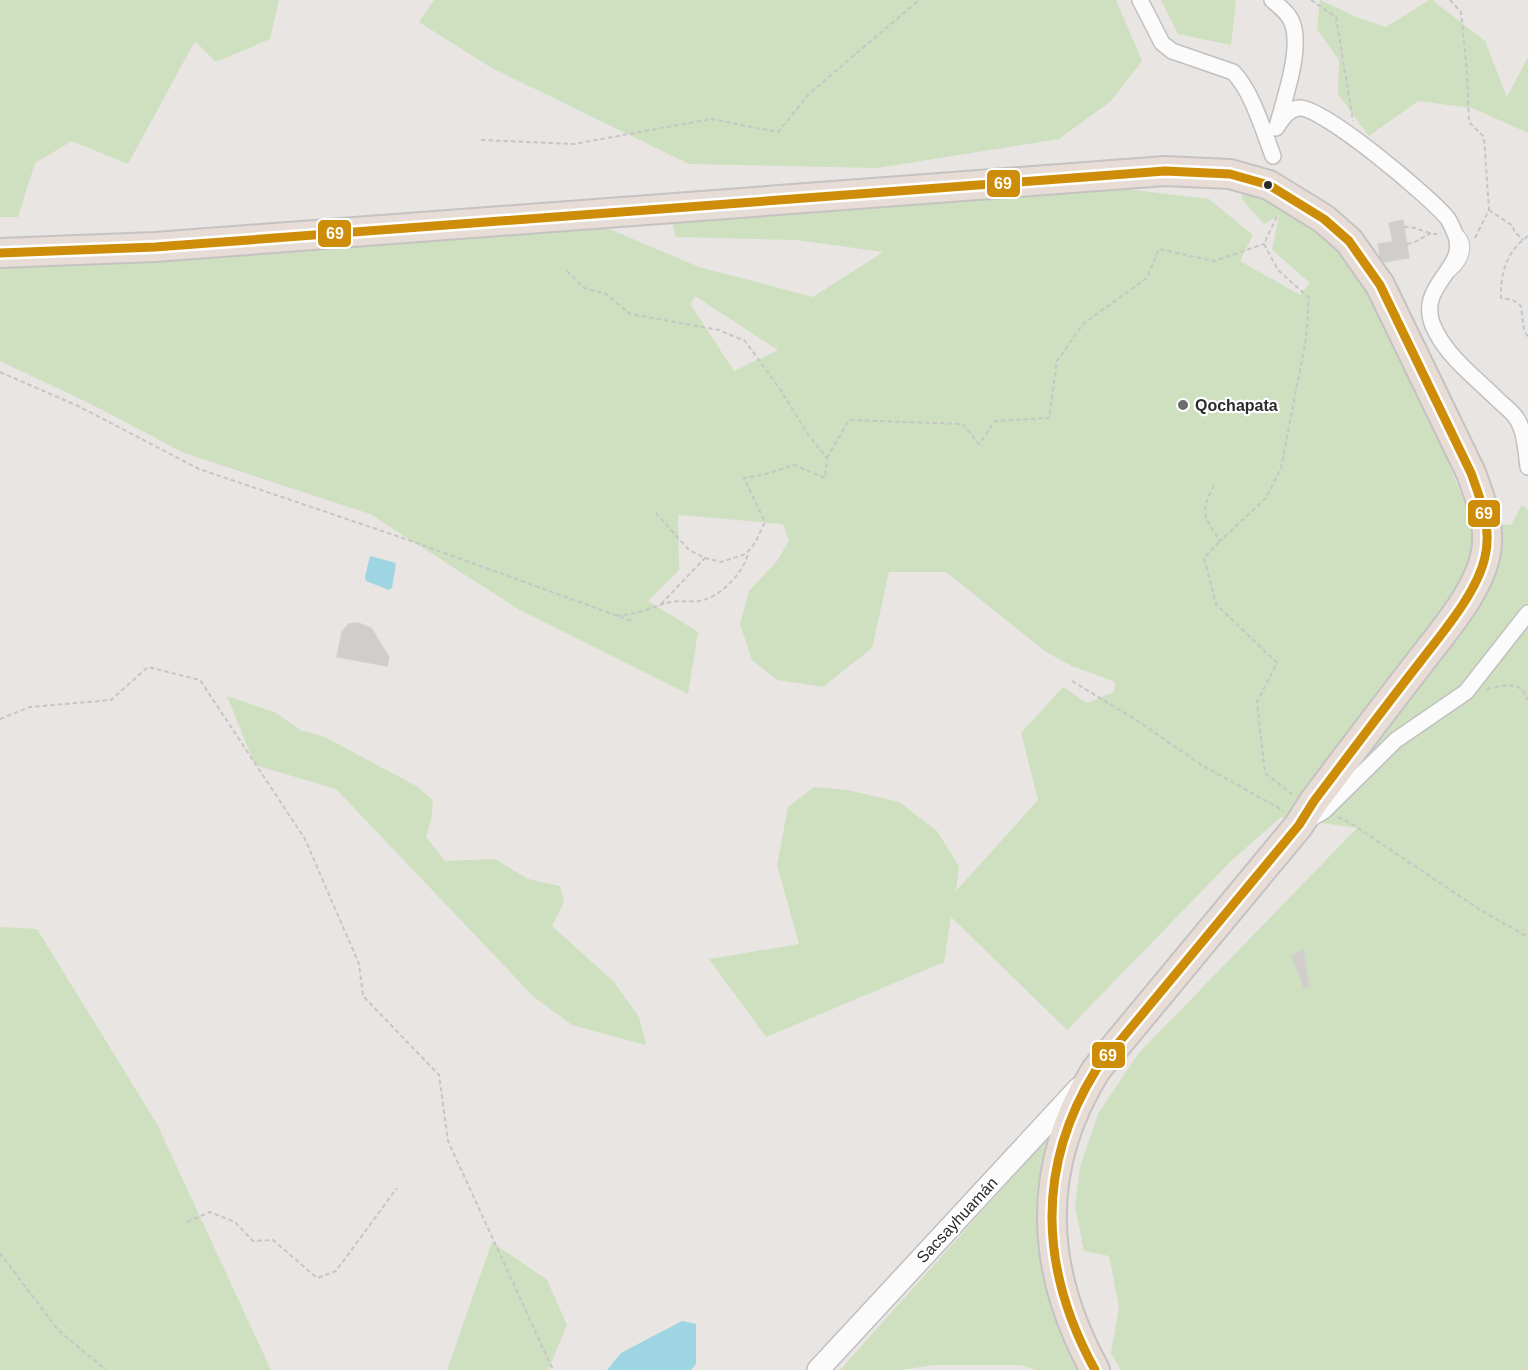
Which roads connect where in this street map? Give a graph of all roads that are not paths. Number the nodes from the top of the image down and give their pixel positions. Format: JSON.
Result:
{"nodes":[{"id":1,"x":1140,"y":0,"type":"edge"},
{"id":2,"x":1272,"y":0,"type":"edge"},
{"id":3,"x":1276,"y":128,"type":"junction"},
{"id":4,"x":1273,"y":156,"type":"junction"},
{"id":5,"x":1269,"y":185,"type":"junction"},
{"id":6,"x":0,"y":254,"type":"edge"},
{"id":7,"x":1528,"y":467,"type":"edge"},
{"id":8,"x":1528,"y":613,"type":"edge"},
{"id":9,"x":1299,"y":825,"type":"junction"},
{"id":10,"x":1096,"y":1070,"type":"junction"},
{"id":11,"x":818,"y":1370,"type":"edge"},
{"id":12,"x":1095,"y":1370,"type":"edge"}],
"edges":[{"from":1,"to":4,"type":"street"},
{"from":2,"to":3,"type":"street"},
{"from":3,"to":4,"type":"street"},
{"from":3,"to":7,"type":"street"},
{"from":4,"to":5,"type":"street"},
{"from":5,"to":6,"type":"highway"},
{"from":5,"to":9,"type":"highway"},
{"from":8,"to":9,"type":"street"},
{"from":9,"to":10,"type":"highway"},
{"from":10,"to":11,"type":"street","name":"Sacsayhuamán"},
{"from":10,"to":12,"type":"highway"}]}
